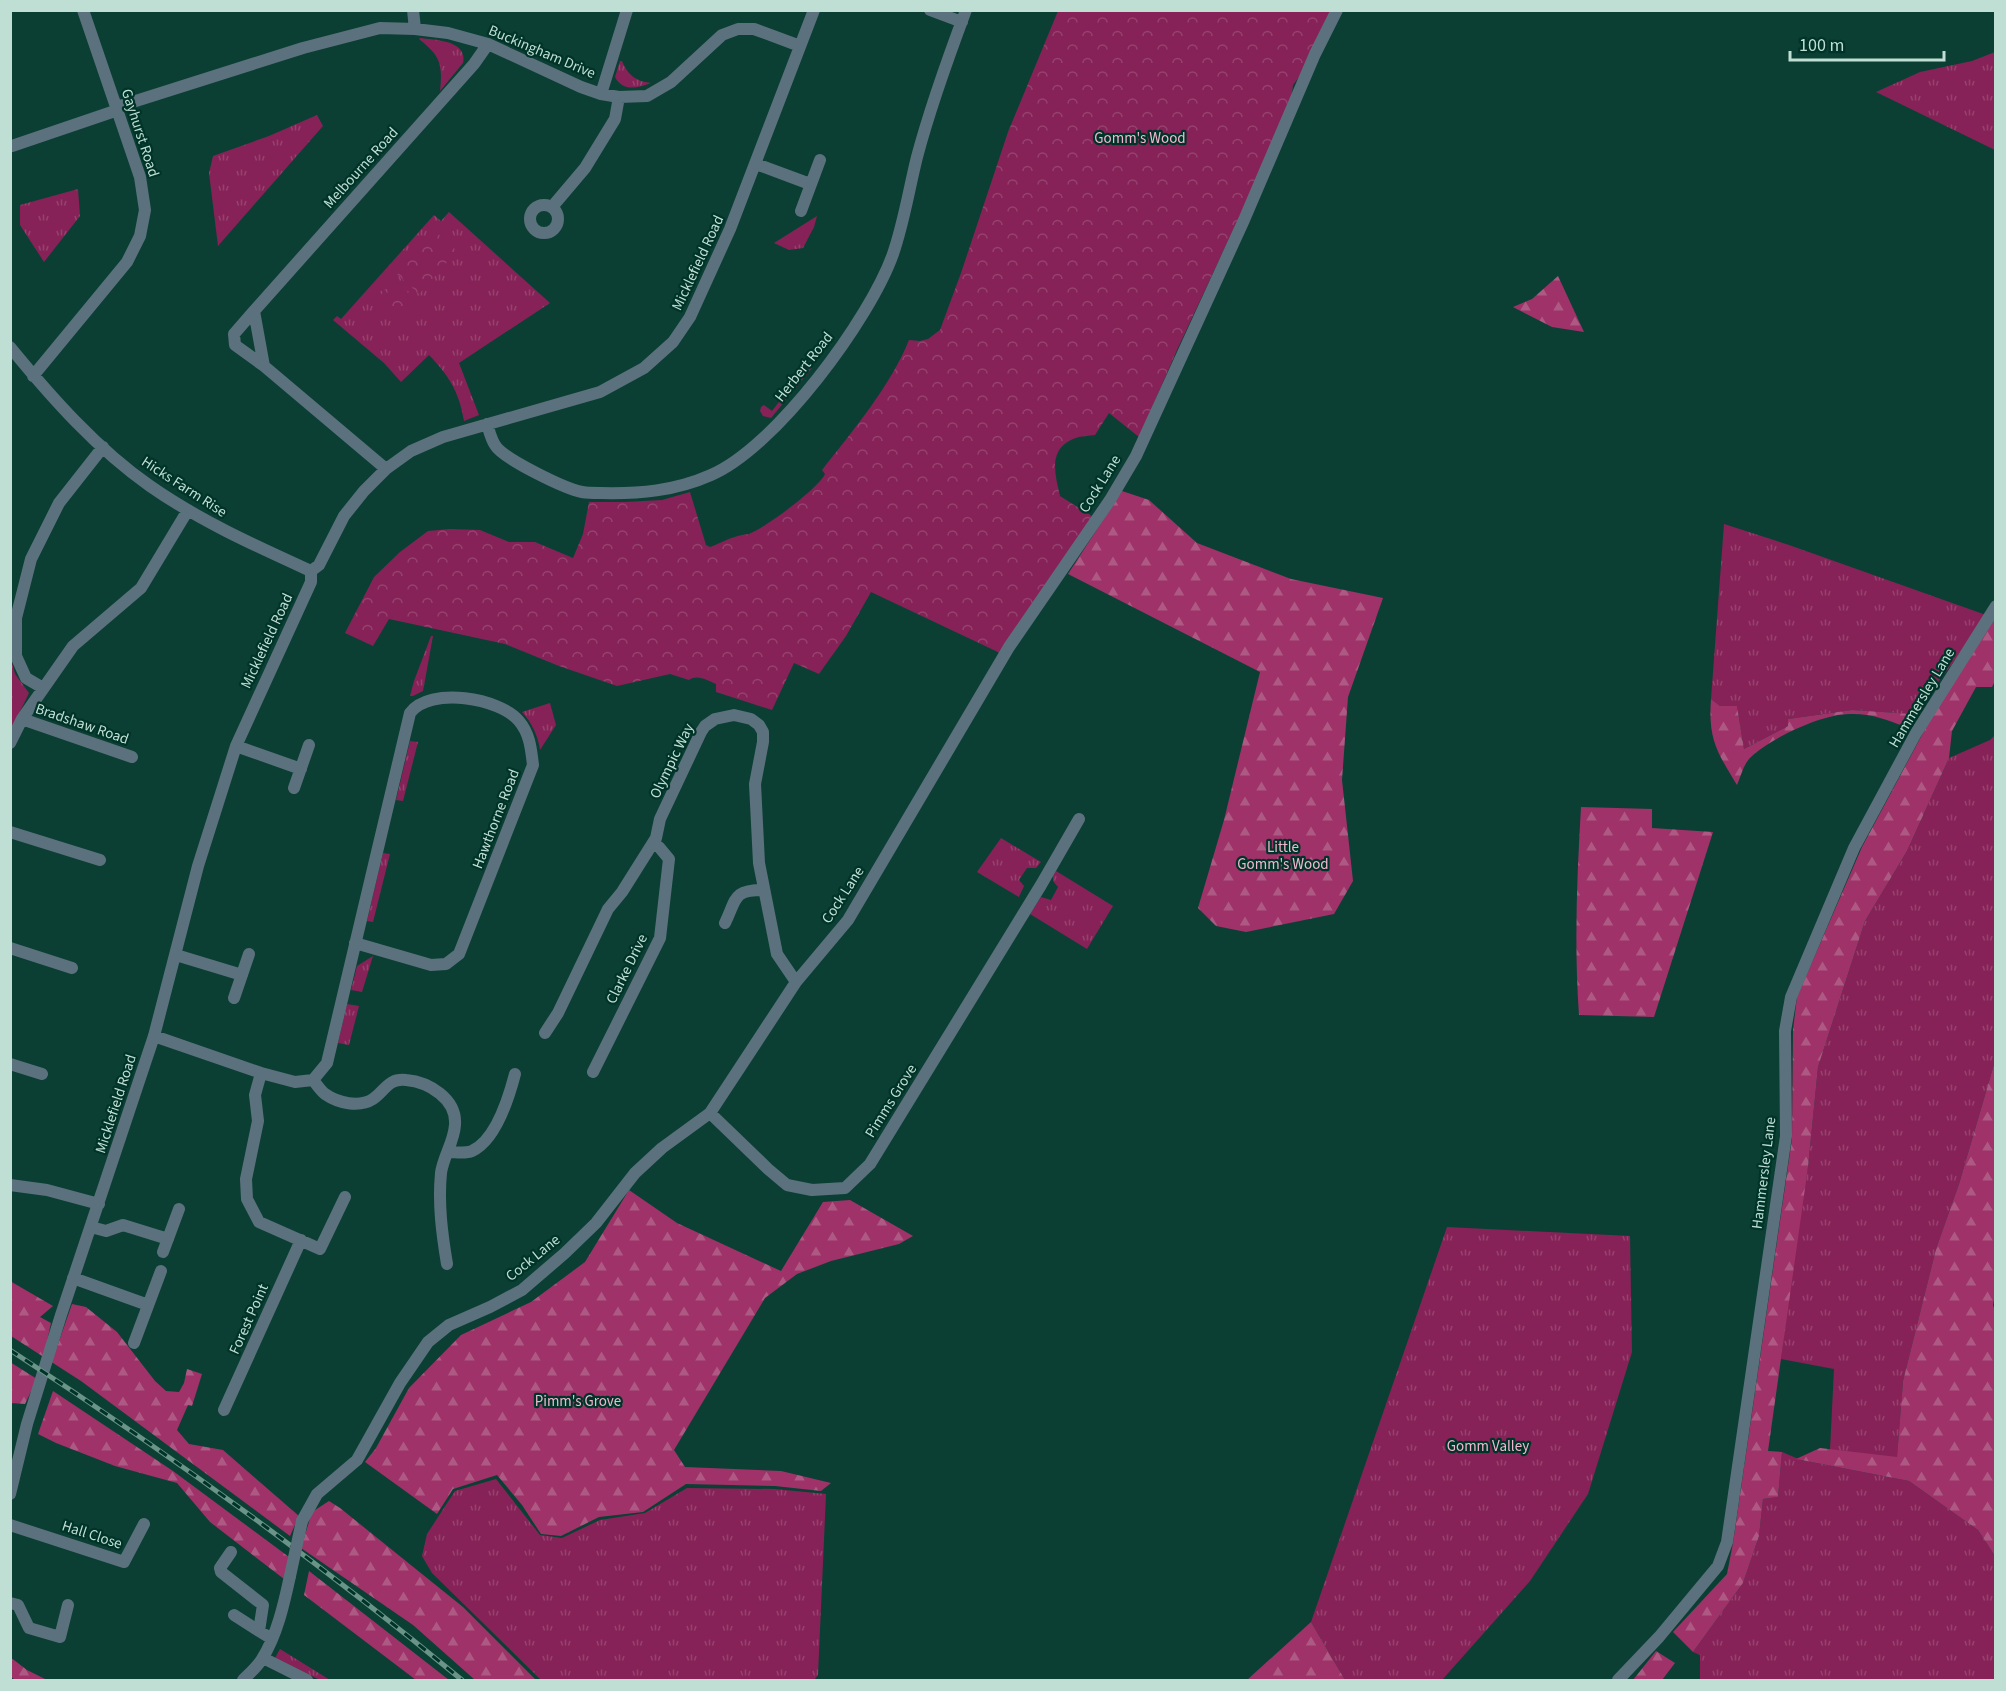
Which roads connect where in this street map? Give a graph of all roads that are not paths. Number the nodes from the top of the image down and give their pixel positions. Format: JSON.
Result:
{"nodes":[{"id":1,"x":83,"y":10,"type":"edge"},
{"id":2,"x":413,"y":10,"type":"edge"},
{"id":3,"x":627,"y":10,"type":"edge"},
{"id":4,"x":814,"y":10,"type":"edge"},
{"id":5,"x":930,"y":10,"type":"edge"},
{"id":6,"x":1337,"y":10,"type":"edge"},
{"id":7,"x":964,"y":16,"type":"edge"},
{"id":8,"x":415,"y":29,"type":"junction"},
{"id":9,"x":488,"y":44,"type":"junction"},
{"id":10,"x":800,"y":46,"type":"junction"},
{"id":11,"x":601,"y":94,"type":"junction"},
{"id":12,"x":619,"y":97,"type":"junction"},
{"id":13,"x":117,"y":109,"type":"junction"},
{"id":14,"x":12,"y":146,"type":"dead end"},
{"id":15,"x":820,"y":160,"type":"dead end"},
{"id":16,"x":756,"y":164,"type":"junction"},
{"id":17,"x":810,"y":184,"type":"junction"},
{"id":18,"x":552,"y":207,"type":"dead end"},
{"id":19,"x":801,"y":211,"type":"dead end"},
{"id":20,"x":254,"y":311,"type":"junction"},
{"id":21,"x":10,"y":347,"type":"edge"},
{"id":22,"x":264,"y":366,"type":"junction"},
{"id":23,"x":33,"y":376,"type":"junction"},
{"id":24,"x":487,"y":424,"type":"junction"},
{"id":25,"x":103,"y":447,"type":"junction"},
{"id":26,"x":386,"y":469,"type":"junction"},
{"id":27,"x":188,"y":510,"type":"junction"},
{"id":28,"x":312,"y":572,"type":"junction"},
{"id":29,"x":1995,"y":606,"type":"edge"},
{"id":30,"x":43,"y":688,"type":"junction"},
{"id":31,"x":22,"y":719,"type":"junction"},
{"id":32,"x":10,"y":743,"type":"edge"},
{"id":33,"x":309,"y":745,"type":"dead end"},
{"id":34,"x":236,"y":746,"type":"junction"},
{"id":35,"x":132,"y":757,"type":"dead end"},
{"id":36,"x":301,"y":769,"type":"junction"},
{"id":37,"x":294,"y":788,"type":"dead end"},
{"id":38,"x":1079,"y":819,"type":"dead end"},
{"id":39,"x":10,"y":832,"type":"edge"},
{"id":40,"x":653,"y":844,"type":"junction"},
{"id":41,"x":100,"y":860,"type":"dead end"},
{"id":42,"x":763,"y":890,"type":"junction"},
{"id":43,"x":725,"y":923,"type":"dead end"},
{"id":44,"x":355,"y":943,"type":"junction"},
{"id":45,"x":10,"y":948,"type":"edge"},
{"id":46,"x":249,"y":954,"type":"dead end"},
{"id":47,"x":176,"y":955,"type":"junction"},
{"id":48,"x":72,"y":968,"type":"dead end"},
{"id":49,"x":242,"y":975,"type":"junction"},
{"id":50,"x":796,"y":982,"type":"junction"},
{"id":51,"x":234,"y":998,"type":"dead end"},
{"id":52,"x":545,"y":1033,"type":"dead end"},
{"id":53,"x":154,"y":1036,"type":"junction"},
{"id":54,"x":10,"y":1064,"type":"edge"},
{"id":55,"x":593,"y":1072,"type":"dead end"},
{"id":56,"x":261,"y":1073,"type":"junction"},
{"id":57,"x":42,"y":1074,"type":"dead end"},
{"id":58,"x":514,"y":1074,"type":"dead end"},
{"id":59,"x":313,"y":1080,"type":"junction"},
{"id":60,"x":710,"y":1113,"type":"junction"},
{"id":61,"x":448,"y":1152,"type":"junction"},
{"id":62,"x":10,"y":1185,"type":"edge"},
{"id":63,"x":345,"y":1197,"type":"dead end"},
{"id":64,"x":99,"y":1204,"type":"junction"},
{"id":65,"x":179,"y":1209,"type":"dead end"},
{"id":66,"x":91,"y":1227,"type":"junction"},
{"id":67,"x":168,"y":1239,"type":"junction"},
{"id":68,"x":301,"y":1240,"type":"junction"},
{"id":69,"x":164,"y":1252,"type":"dead end"},
{"id":70,"x":447,"y":1264,"type":"dead end"},
{"id":71,"x":161,"y":1271,"type":"dead end"},
{"id":72,"x":73,"y":1278,"type":"junction"},
{"id":73,"x":148,"y":1305,"type":"junction"},
{"id":74,"x":134,"y":1343,"type":"dead end"},
{"id":75,"x":224,"y":1410,"type":"dead end"},
{"id":76,"x":12,"y":1479,"type":"edge"},
{"id":77,"x":10,"y":1494,"type":"edge"},
{"id":78,"x":10,"y":1524,"type":"edge"},
{"id":79,"x":144,"y":1524,"type":"dead end"},
{"id":80,"x":231,"y":1552,"type":"dead end"},
{"id":81,"x":10,"y":1603,"type":"edge"},
{"id":82,"x":68,"y":1605,"type":"dead end"},
{"id":83,"x":234,"y":1615,"type":"dead end"},
{"id":84,"x":259,"y":1631,"type":"junction"},
{"id":85,"x":272,"y":1639,"type":"junction"},
{"id":86,"x":263,"y":1658,"type":"junction"},
{"id":87,"x":243,"y":1680,"type":"edge"},
{"id":88,"x":307,"y":1680,"type":"edge"},
{"id":89,"x":1618,"y":1680,"type":"edge"}],
"edges":[{"from":1,"to":13,"type":"street","name":"Gayhurst Road"},
{"from":2,"to":8,"type":"street"},
{"from":3,"to":11,"type":"street"},
{"from":4,"to":10,"type":"street","name":"Micklefield Road"},
{"from":5,"to":7,"type":"street"},
{"from":6,"to":50,"type":"street","name":"Cock Lane"},
{"from":7,"to":24,"type":"street","name":"Herbert Road"},
{"from":8,"to":9,"type":"street","name":"Buckingham Drive"},
{"from":8,"to":13,"type":"street","name":"Buckingham Drive"},
{"from":9,"to":11,"type":"street","name":"Buckingham Drive"},
{"from":9,"to":20,"type":"street","name":"Melbourne Road"},
{"from":10,"to":12,"type":"street","name":"Buckingham Drive"},
{"from":10,"to":16,"type":"street","name":"Micklefield Road"},
{"from":11,"to":12,"type":"street","name":"Buckingham Drive"},
{"from":12,"to":18,"type":"street"},
{"from":13,"to":14,"type":"street","name":"Buckingham Drive"},
{"from":13,"to":23,"type":"street","name":"Gayhurst Road"},
{"from":15,"to":17,"type":"street"},
{"from":16,"to":17,"type":"street"},
{"from":16,"to":24,"type":"street","name":"Micklefield Road"},
{"from":17,"to":19,"type":"street"},
{"from":20,"to":22,"type":"street"},
{"from":20,"to":22,"type":"street","name":"Melbourne Road"},
{"from":21,"to":23,"type":"street","name":"Hicks Farm Rise"},
{"from":22,"to":26,"type":"street","name":"Melbourne Road"},
{"from":23,"to":25,"type":"street","name":"Hicks Farm Rise"},
{"from":24,"to":26,"type":"street","name":"Micklefield Road"},
{"from":25,"to":27,"type":"street","name":"Hicks Farm Rise"},
{"from":25,"to":30,"type":"street"},
{"from":26,"to":28,"type":"street","name":"Micklefield Road"},
{"from":27,"to":28,"type":"street","name":"Hicks Farm Rise"},
{"from":27,"to":30,"type":"street"},
{"from":28,"to":34,"type":"street","name":"Micklefield Road"},
{"from":29,"to":89,"type":"street","name":"Hammersley Lane"},
{"from":30,"to":31,"type":"street"},
{"from":31,"to":32,"type":"street"},
{"from":31,"to":35,"type":"street","name":"Bradshaw Road"},
{"from":33,"to":36,"type":"street"},
{"from":34,"to":36,"type":"street"},
{"from":34,"to":47,"type":"street","name":"Micklefield Road"},
{"from":36,"to":37,"type":"street"},
{"from":38,"to":60,"type":"street","name":"Pimms Grove"},
{"from":39,"to":41,"type":"street"},
{"from":40,"to":42,"type":"street","name":"Olympic Way"},
{"from":40,"to":52,"type":"street","name":"Olympic Way"},
{"from":40,"to":55,"type":"street","name":"Clarke Drive"},
{"from":42,"to":43,"type":"street"},
{"from":42,"to":50,"type":"street","name":"Olympic Way"},
{"from":44,"to":44,"type":"street","name":"Hawthorne Road"},
{"from":44,"to":59,"type":"street","name":"Hawthorne Road"},
{"from":45,"to":48,"type":"street"},
{"from":46,"to":49,"type":"street"},
{"from":47,"to":49,"type":"street"},
{"from":47,"to":53,"type":"street","name":"Micklefield Road"},
{"from":49,"to":51,"type":"street"},
{"from":50,"to":60,"type":"street","name":"Cock Lane"},
{"from":53,"to":56,"type":"street"},
{"from":53,"to":64,"type":"street","name":"Micklefield Road"},
{"from":54,"to":57,"type":"street"},
{"from":56,"to":59,"type":"street"},
{"from":56,"to":68,"type":"street"},
{"from":58,"to":61,"type":"street"},
{"from":59,"to":61,"type":"street"},
{"from":60,"to":85,"type":"street","name":"Cock Lane","bridge":true},
{"from":61,"to":70,"type":"street"},
{"from":62,"to":64,"type":"street"},
{"from":63,"to":68,"type":"street"},
{"from":64,"to":66,"type":"street","name":"Micklefield Road"},
{"from":65,"to":67,"type":"street"},
{"from":66,"to":67,"type":"street"},
{"from":66,"to":72,"type":"street","name":"Micklefield Road"},
{"from":67,"to":69,"type":"street"},
{"from":68,"to":75,"type":"street","name":"Forest Point"},
{"from":71,"to":73,"type":"street"},
{"from":72,"to":73,"type":"street"},
{"from":72,"to":76,"type":"street","name":"Micklefield Road"},
{"from":73,"to":74,"type":"street"},
{"from":76,"to":77,"type":"street","name":"Micklefield Road"},
{"from":78,"to":79,"type":"street","name":"Hall Close"},
{"from":80,"to":84,"type":"street"},
{"from":81,"to":82,"type":"street"},
{"from":83,"to":84,"type":"street"},
{"from":84,"to":85,"type":"street"},
{"from":85,"to":86,"type":"street","name":"Cock Lane"},
{"from":86,"to":87,"type":"street","name":"Cock Lane"},
{"from":86,"to":88,"type":"street"}]}
